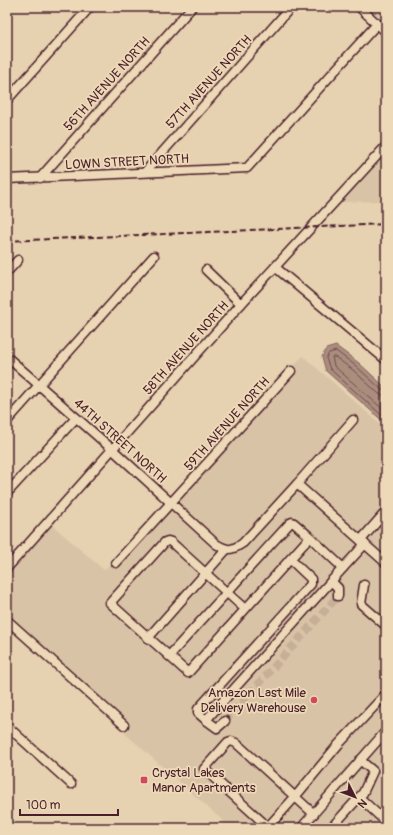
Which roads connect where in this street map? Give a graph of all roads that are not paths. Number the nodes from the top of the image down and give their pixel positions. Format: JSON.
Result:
{"nodes":[{"id":1,"x":90,"y":7,"type":"edge"},
{"id":2,"x":192,"y":7,"type":"edge"},
{"id":3,"x":291,"y":7,"type":"edge"},
{"id":4,"x":359,"y":7,"type":"edge"},
{"id":5,"x":377,"y":24,"type":"junction"},
{"id":6,"x":386,"y":32,"type":"edge"},
{"id":7,"x":7,"y":100,"type":"edge"},
{"id":8,"x":386,"y":146,"type":"edge"},
{"id":9,"x":145,"y":172,"type":"junction"},
{"id":10,"x":40,"y":178,"type":"junction"},
{"id":11,"x":7,"y":179,"type":"edge"},
{"id":12,"x":154,"y":256,"type":"dead end"},
{"id":13,"x":18,"y":260,"type":"dead end"},
{"id":14,"x":275,"y":267,"type":"junction"},
{"id":15,"x":206,"y":270,"type":"dead end"},
{"id":16,"x":7,"y":272,"type":"edge"},
{"id":17,"x":242,"y":304,"type":"junction"},
{"id":18,"x":7,"y":357,"type":"edge"},
{"id":19,"x":386,"y":360,"type":"edge"},
{"id":20,"x":291,"y":372,"type":"dead end"},
{"id":21,"x":39,"y":386,"type":"junction"},
{"id":22,"x":76,"y":418,"type":"junction"},
{"id":23,"x":353,"y":420,"type":"dead end"},
{"id":24,"x":7,"y":421,"type":"edge"},
{"id":25,"x":112,"y":449,"type":"junction"},
{"id":26,"x":297,"y":484,"type":"junction"},
{"id":27,"x":7,"y":493,"type":"edge"},
{"id":28,"x":171,"y":503,"type":"junction"},
{"id":29,"x":383,"y":515,"type":"dead end"},
{"id":30,"x":310,"y":537,"type":"junction"},
{"id":31,"x":363,"y":542,"type":"junction"},
{"id":32,"x":226,"y":550,"type":"junction"},
{"id":33,"x":290,"y":559,"type":"junction"},
{"id":34,"x":116,"y":563,"type":"dead end"},
{"id":35,"x":386,"y":563,"type":"edge"},
{"id":36,"x":7,"y":568,"type":"edge"},
{"id":37,"x":344,"y":568,"type":"junction"},
{"id":38,"x":205,"y":573,"type":"junction"},
{"id":39,"x":331,"y":581,"type":"junction"},
{"id":40,"x":364,"y":585,"type":"dead end"},
{"id":41,"x":226,"y":593,"type":"junction"},
{"id":42,"x":338,"y":596,"type":"dead end"},
{"id":43,"x":245,"y":609,"type":"junction"},
{"id":44,"x":7,"y":620,"type":"edge"},
{"id":45,"x":386,"y":625,"type":"edge"},
{"id":46,"x":148,"y":638,"type":"junction"},
{"id":47,"x":169,"y":656,"type":"junction"},
{"id":48,"x":386,"y":692,"type":"edge"},
{"id":49,"x":206,"y":720,"type":"junction"},
{"id":50,"x":225,"y":721,"type":"tunnel mouth"},
{"id":51,"x":124,"y":724,"type":"dead end"},
{"id":52,"x":7,"y":726,"type":"edge"},
{"id":53,"x":386,"y":731,"type":"edge"},
{"id":54,"x":360,"y":760,"type":"junction"},
{"id":55,"x":71,"y":784,"type":"dead end"},
{"id":56,"x":295,"y":797,"type":"junction"},
{"id":57,"x":360,"y":798,"type":"junction"},
{"id":58,"x":314,"y":814,"type":"junction"},
{"id":59,"x":386,"y":822,"type":"edge"},
{"id":60,"x":337,"y":826,"type":"edge"},
{"id":61,"x":301,"y":828,"type":"edge"}],
"edges":[{"from":1,"to":7,"type":"street"},
{"from":2,"to":10,"type":"street","name":"56TH AVENUE NORTH"},
{"from":3,"to":9,"type":"street","name":"57TH AVENUE NORTH"},
{"from":4,"to":5,"type":"street"},
{"from":5,"to":6,"type":"street"},
{"from":5,"to":9,"type":"street","name":"LOWN STREET NORTH"},
{"from":8,"to":14,"type":"street","name":"58TH AVENUE NORTH"},
{"from":9,"to":10,"type":"street","name":"LOWN STREET NORTH"},
{"from":10,"to":11,"type":"street","name":"LOWN STREET NORTH"},
{"from":12,"to":21,"type":"street"},
{"from":13,"to":16,"type":"street"},
{"from":14,"to":17,"type":"street","name":"58TH AVENUE NORTH"},
{"from":14,"to":19,"type":"street"},
{"from":15,"to":17,"type":"street"},
{"from":17,"to":25,"type":"street","name":"58TH AVENUE NORTH"},
{"from":18,"to":21,"type":"street","name":"44TH STREET NORTH"},
{"from":20,"to":28,"type":"street","name":"59TH AVENUE NORTH"},
{"from":21,"to":22,"type":"street","name":"44TH STREET NORTH"},
{"from":21,"to":24,"type":"street"},
{"from":22,"to":25,"type":"street","name":"44TH STREET NORTH"},
{"from":22,"to":27,"type":"street"},
{"from":23,"to":26,"type":"street"},
{"from":25,"to":28,"type":"street","name":"44TH STREET NORTH"},
{"from":25,"to":36,"type":"street","name":"58TH AVENUE NORTH"},
{"from":26,"to":31,"type":"street"},
{"from":26,"to":32,"type":"street"},
{"from":28,"to":32,"type":"street","name":"44TH STREET NORTH"},
{"from":28,"to":34,"type":"street","name":"59TH AVENUE NORTH"},
{"from":29,"to":31,"type":"street"},
{"from":30,"to":33,"type":"street"},
{"from":30,"to":37,"type":"street"},
{"from":30,"to":41,"type":"street"},
{"from":31,"to":35,"type":"street"},
{"from":31,"to":37,"type":"street"},
{"from":32,"to":38,"type":"street"},
{"from":33,"to":43,"type":"street"},
{"from":33,"to":49,"type":"street"},
{"from":37,"to":39,"type":"street"},
{"from":38,"to":41,"type":"street"},
{"from":38,"to":46,"type":"street"},
{"from":38,"to":46,"type":"street"},
{"from":39,"to":42,"type":"street"},
{"from":39,"to":49,"type":"street"},
{"from":40,"to":45,"type":"street"},
{"from":41,"to":43,"type":"street"},
{"from":41,"to":47,"type":"street"},
{"from":43,"to":47,"type":"street"},
{"from":44,"to":51,"type":"street"},
{"from":46,"to":47,"type":"street"},
{"from":48,"to":56,"type":"street"},
{"from":49,"to":50,"type":"street"},
{"from":52,"to":55,"type":"street"},
{"from":53,"to":54,"type":"street"},
{"from":54,"to":57,"type":"street"},
{"from":54,"to":58,"type":"street"},
{"from":56,"to":56,"type":"street"},
{"from":56,"to":58,"type":"street"},
{"from":57,"to":59,"type":"street"},
{"from":57,"to":60,"type":"street"},
{"from":58,"to":61,"type":"street"}]}
